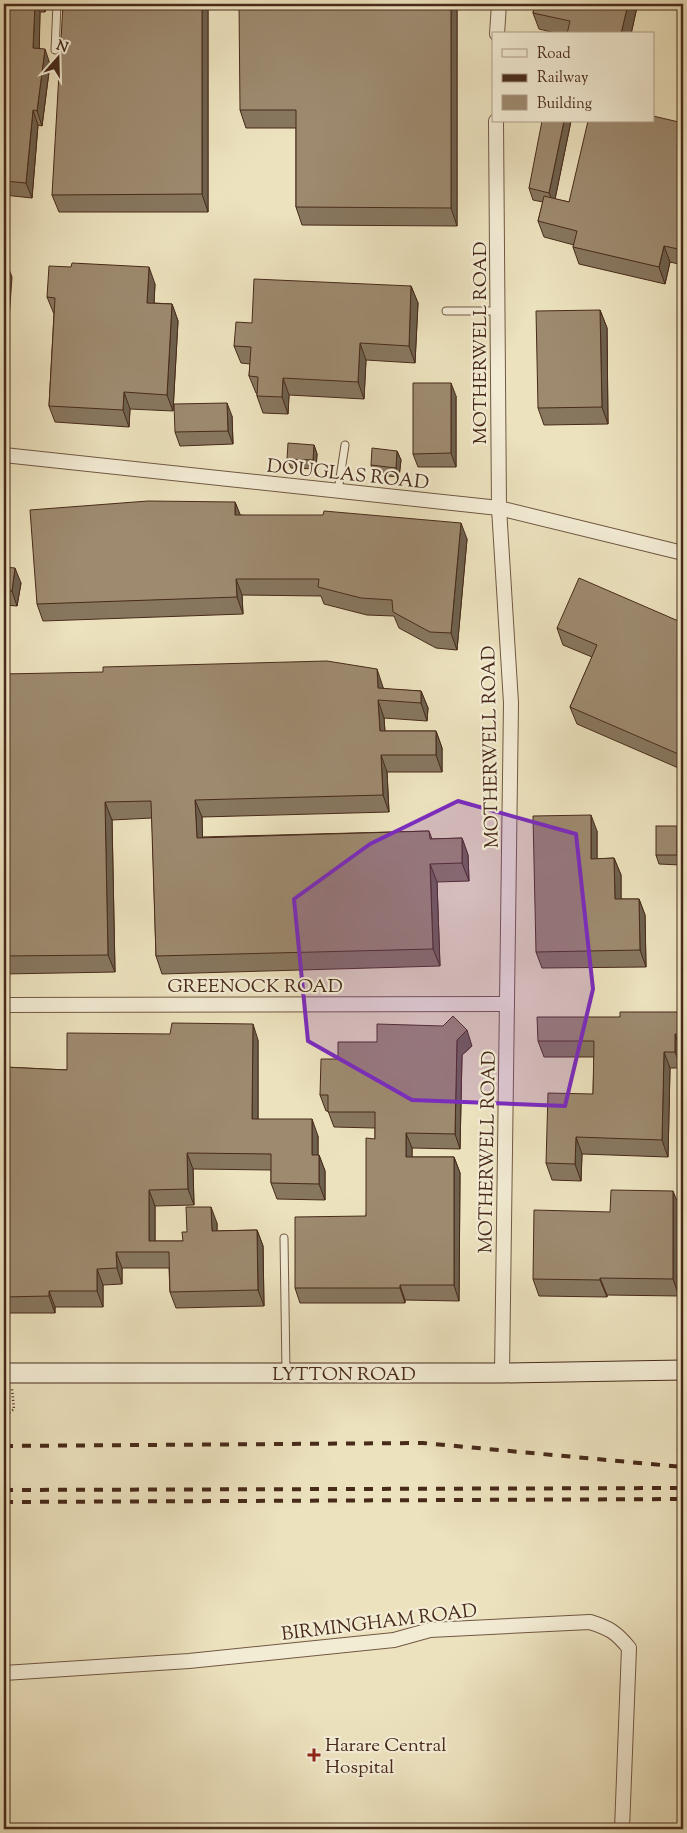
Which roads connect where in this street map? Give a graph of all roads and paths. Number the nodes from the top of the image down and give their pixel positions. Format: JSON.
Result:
{"nodes":[{"id":1,"x":57,"y":4,"type":"edge"},
{"id":2,"x":499,"y":4,"type":"edge"},
{"id":3,"x":497,"y":32,"type":"edge"},
{"id":4,"x":55,"y":50,"type":"dead end"},
{"id":5,"x":496,"y":122,"type":"edge"},
{"id":6,"x":446,"y":311,"type":"dead end"},
{"id":7,"x":498,"y":311,"type":"junction"},
{"id":8,"x":345,"y":445,"type":"dead end"},
{"id":9,"x":4,"y":455,"type":"edge"},
{"id":10,"x":338,"y":491,"type":"junction"},
{"id":11,"x":499,"y":508,"type":"junction"},
{"id":12,"x":683,"y":553,"type":"edge"},
{"id":13,"x":507,"y":1004,"type":"junction"},
{"id":14,"x":4,"y":1005,"type":"edge"},
{"id":15,"x":284,"y":1238,"type":"dead end"},
{"id":16,"x":683,"y":1370,"type":"edge"},
{"id":17,"x":7,"y":1373,"type":"edge"},
{"id":18,"x":286,"y":1373,"type":"junction"},
{"id":19,"x":502,"y":1374,"type":"junction"},
{"id":20,"x":4,"y":1416,"type":"edge"},
{"id":21,"x":4,"y":1673,"type":"edge"},
{"id":22,"x":622,"y":1829,"type":"edge"}],
"edges":[{"from":1,"to":4,"type":"lane"},
{"from":2,"to":3,"type":"street"},
{"from":5,"to":7,"type":"street","name":"MOTHERWELL ROAD"},
{"from":6,"to":7,"type":"lane"},
{"from":7,"to":11,"type":"street","name":"MOTHERWELL ROAD"},
{"from":8,"to":10,"type":"lane"},
{"from":9,"to":10,"type":"street","name":"DOUGLAS ROAD"},
{"from":10,"to":11,"type":"street","name":"DOUGLAS ROAD"},
{"from":11,"to":12,"type":"street","name":"DOUGLAS ROAD"},
{"from":11,"to":13,"type":"street","name":"MOTHERWELL ROAD"},
{"from":13,"to":14,"type":"street","name":"GREENOCK ROAD"},
{"from":13,"to":19,"type":"street","name":"MOTHERWELL ROAD"},
{"from":15,"to":18,"type":"lane"},
{"from":16,"to":19,"type":"main road","name":"LYTTON ROAD"},
{"from":17,"to":18,"type":"main road","name":"LYTTON ROAD"},
{"from":17,"to":20,"type":"path"},
{"from":18,"to":19,"type":"main road","name":"LYTTON ROAD"},
{"from":21,"to":22,"type":"street","name":"BIRMINGHAM ROAD"}]}
